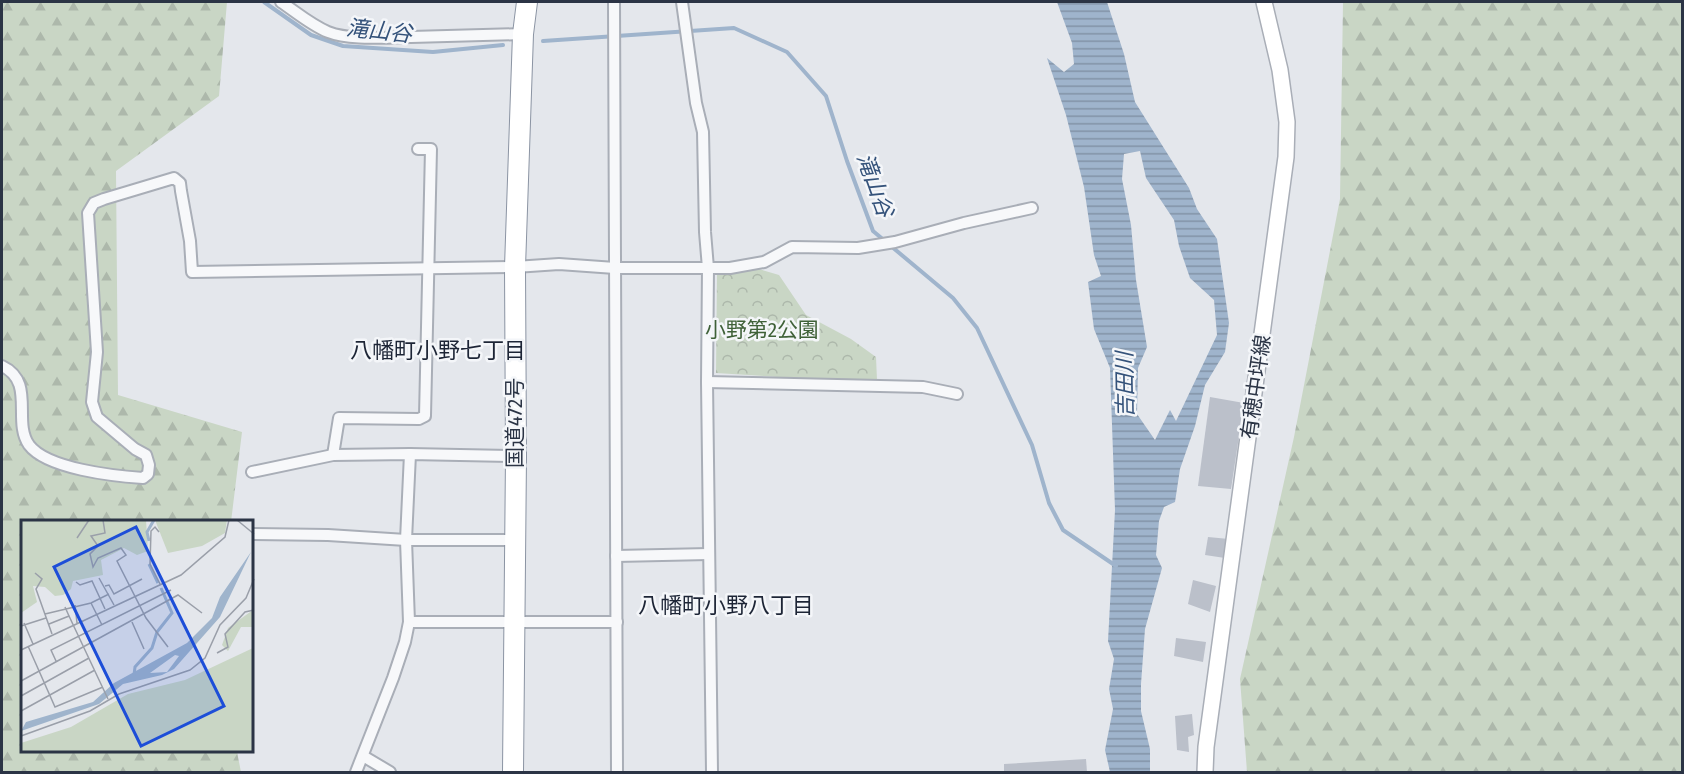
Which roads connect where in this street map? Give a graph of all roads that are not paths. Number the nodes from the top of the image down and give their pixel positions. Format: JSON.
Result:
{"nodes":[{"id":1,"x":281,"y":2,"type":"edge"},
{"id":2,"x":527,"y":2,"type":"edge"},
{"id":3,"x":614,"y":2,"type":"edge"},
{"id":4,"x":682,"y":2,"type":"edge"},
{"id":5,"x":1264,"y":2,"type":"edge"},
{"id":6,"x":523,"y":34,"type":"junction"},
{"id":7,"x":418,"y":149,"type":"dead end"},
{"id":8,"x":1032,"y":208,"type":"dead end"},
{"id":9,"x":515,"y":267,"type":"junction"},
{"id":10,"x":708,"y":267,"type":"junction"},
{"id":11,"x":429,"y":268,"type":"junction"},
{"id":12,"x":615,"y":268,"type":"junction"},
{"id":13,"x":2,"y":366,"type":"edge"},
{"id":14,"x":707,"y":382,"type":"junction"},
{"id":15,"x":957,"y":394,"type":"dead end"},
{"id":16,"x":410,"y":454,"type":"junction"},
{"id":17,"x":333,"y":455,"type":"junction"},
{"id":18,"x":516,"y":456,"type":"junction"},
{"id":19,"x":252,"y":472,"type":"dead end"},
{"id":20,"x":254,"y":534,"type":"edge"},
{"id":21,"x":406,"y":540,"type":"junction"},
{"id":22,"x":515,"y":540,"type":"junction"},
{"id":23,"x":709,"y":554,"type":"junction"},
{"id":24,"x":616,"y":556,"type":"junction"},
{"id":25,"x":410,"y":622,"type":"junction"},
{"id":26,"x":616,"y":622,"type":"junction"},
{"id":27,"x":514,"y":623,"type":"junction"},
{"id":28,"x":363,"y":756,"type":"junction"},
{"id":29,"x":356,"y":772,"type":"edge"},
{"id":30,"x":390,"y":772,"type":"edge"},
{"id":31,"x":513,"y":772,"type":"edge"},
{"id":32,"x":617,"y":772,"type":"edge"},
{"id":33,"x":712,"y":772,"type":"edge"},
{"id":34,"x":1205,"y":772,"type":"edge"}],
"edges":[{"from":1,"to":6,"type":"street"},
{"from":2,"to":6,"type":"highway","name":"国道472号"},
{"from":3,"to":12,"type":"street"},
{"from":4,"to":10,"type":"street"},
{"from":5,"to":34,"type":"main road","name":"有穂中坪線"},
{"from":6,"to":9,"type":"highway","name":"国道472号"},
{"from":7,"to":11,"type":"street"},
{"from":8,"to":10,"type":"street"},
{"from":9,"to":11,"type":"street"},
{"from":9,"to":12,"type":"street"},
{"from":9,"to":18,"type":"highway","name":"国道472号"},
{"from":10,"to":12,"type":"street"},
{"from":10,"to":14,"type":"street"},
{"from":11,"to":13,"type":"street"},
{"from":11,"to":17,"type":"street"},
{"from":12,"to":24,"type":"street"},
{"from":14,"to":15,"type":"street"},
{"from":14,"to":23,"type":"street"},
{"from":16,"to":17,"type":"street"},
{"from":16,"to":18,"type":"street"},
{"from":16,"to":21,"type":"street"},
{"from":17,"to":19,"type":"street"},
{"from":18,"to":22,"type":"highway","name":"国道472号"},
{"from":20,"to":21,"type":"street"},
{"from":21,"to":22,"type":"street"},
{"from":21,"to":25,"type":"street"},
{"from":22,"to":27,"type":"highway","name":"国道472号"},
{"from":23,"to":24,"type":"street"},
{"from":23,"to":33,"type":"street"},
{"from":24,"to":26,"type":"street"},
{"from":25,"to":27,"type":"street"},
{"from":25,"to":28,"type":"street"},
{"from":26,"to":27,"type":"street"},
{"from":26,"to":32,"type":"street"},
{"from":27,"to":31,"type":"highway","name":"国道472号"},
{"from":28,"to":29,"type":"street"},
{"from":28,"to":30,"type":"street"}]}
